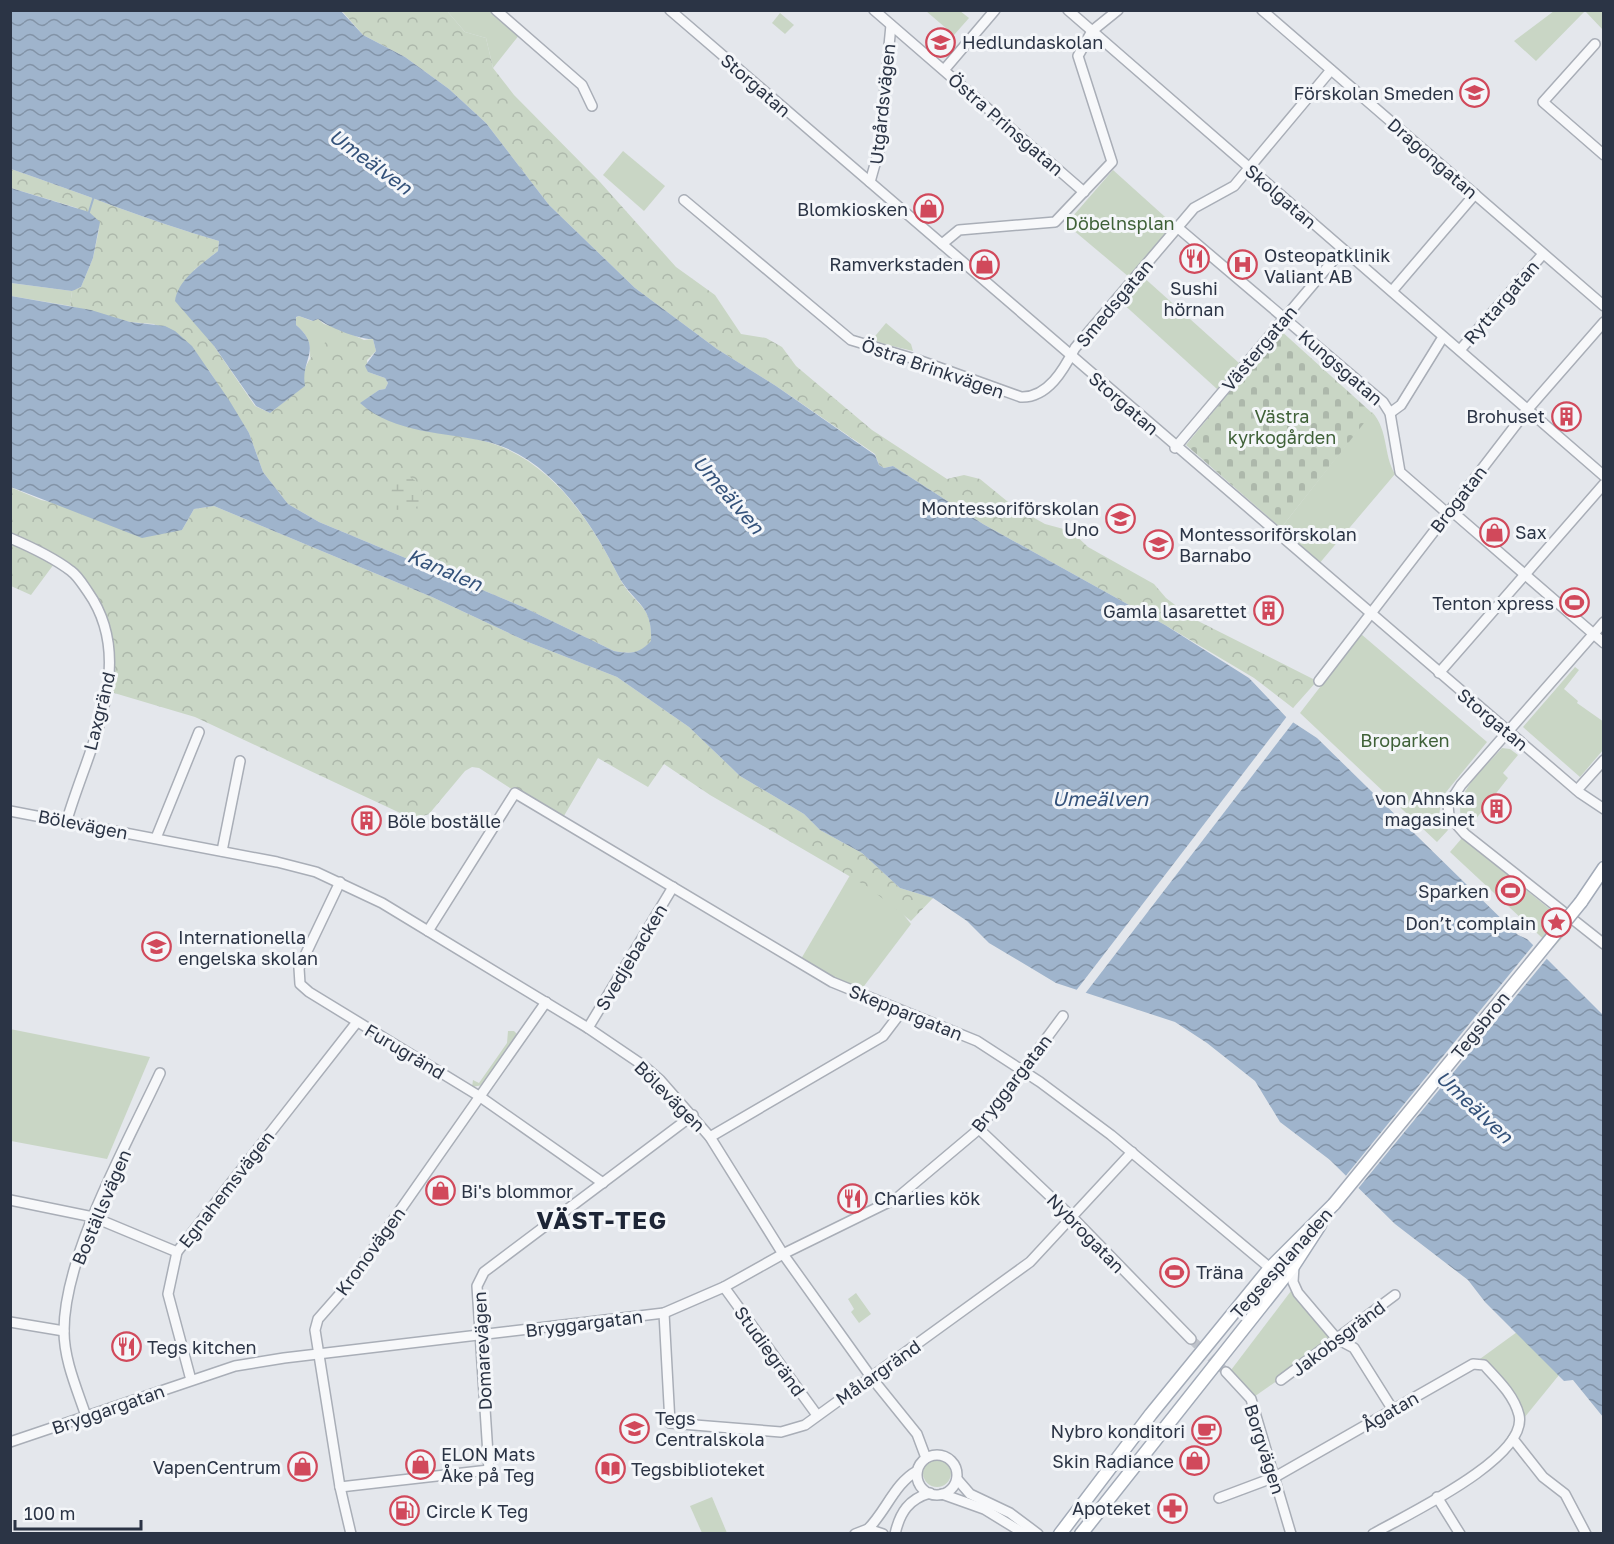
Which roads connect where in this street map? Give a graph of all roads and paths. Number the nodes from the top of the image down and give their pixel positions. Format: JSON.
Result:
{"nodes":[{"id":1,"x":496,"y":10,"type":"edge"},
{"id":2,"x":670,"y":10,"type":"edge"},
{"id":3,"x":873,"y":10,"type":"edge"},
{"id":4,"x":995,"y":10,"type":"edge"},
{"id":5,"x":1068,"y":10,"type":"edge"},
{"id":6,"x":1118,"y":10,"type":"edge"},
{"id":7,"x":1262,"y":10,"type":"edge"},
{"id":8,"x":891,"y":25,"type":"junction"},
{"id":9,"x":1092,"y":31,"type":"junction"},
{"id":10,"x":1595,"y":44,"type":"dead end"},
{"id":11,"x":944,"y":70,"type":"junction"},
{"id":12,"x":1331,"y":70,"type":"junction"},
{"id":13,"x":592,"y":106,"type":"dead end"},
{"id":14,"x":1604,"y":155,"type":"edge"},
{"id":15,"x":1248,"y":167,"type":"junction"},
{"id":16,"x":870,"y":182,"type":"junction"},
{"id":17,"x":1084,"y":192,"type":"junction"},
{"id":18,"x":1475,"y":194,"type":"junction"},
{"id":19,"x":684,"y":200,"type":"dead end"},
{"id":20,"x":1177,"y":227,"type":"junction"},
{"id":21,"x":942,"y":244,"type":"junction"},
{"id":22,"x":1342,"y":250,"type":"junction"},
{"id":23,"x":1543,"y":254,"type":"junction"},
{"id":24,"x":1392,"y":291,"type":"junction"},
{"id":25,"x":1604,"y":306,"type":"edge"},
{"id":26,"x":1284,"y":318,"type":"junction"},
{"id":27,"x":1604,"y":322,"type":"edge"},
{"id":28,"x":1443,"y":337,"type":"junction"},
{"id":29,"x":1460,"y":351,"type":"junction"},
{"id":30,"x":1071,"y":356,"type":"junction"},
{"id":31,"x":1528,"y":409,"type":"junction"},
{"id":32,"x":1390,"y":413,"type":"junction"},
{"id":33,"x":1175,"y":448,"type":"junction"},
{"id":34,"x":1604,"y":476,"type":"edge"},
{"id":35,"x":1604,"y":484,"type":"edge"},
{"id":36,"x":1447,"y":513,"type":"junction"},
{"id":37,"x":10,"y":538,"type":"edge"},
{"id":38,"x":1525,"y":574,"type":"junction"},
{"id":39,"x":1371,"y":614,"type":"junction"},
{"id":40,"x":1604,"y":622,"type":"edge"},
{"id":41,"x":1593,"y":634,"type":"junction"},
{"id":42,"x":1604,"y":643,"type":"edge"},
{"id":43,"x":1439,"y":673,"type":"junction"},
{"id":44,"x":1319,"y":681,"type":"dead end"},
{"id":45,"x":1507,"y":731,"type":"junction"},
{"id":46,"x":199,"y":732,"type":"dead end"},
{"id":47,"x":1604,"y":760,"type":"edge"},
{"id":48,"x":240,"y":761,"type":"dead end"},
{"id":49,"x":1578,"y":792,"type":"junction"},
{"id":50,"x":10,"y":811,"type":"edge"},
{"id":51,"x":1603,"y":815,"type":"edge"},
{"id":52,"x":67,"y":820,"type":"junction"},
{"id":53,"x":156,"y":838,"type":"junction"},
{"id":54,"x":222,"y":851,"type":"junction"},
{"id":55,"x":1604,"y":868,"type":"edge"},
{"id":56,"x":340,"y":882,"type":"junction"},
{"id":57,"x":1604,"y":883,"type":"edge"},
{"id":58,"x":673,"y":887,"type":"junction"},
{"id":59,"x":1581,"y":902,"type":"junction"},
{"id":60,"x":428,"y":931,"type":"junction"},
{"id":61,"x":1604,"y":944,"type":"edge"},
{"id":62,"x":546,"y":1002,"type":"junction"},
{"id":63,"x":902,"y":1011,"type":"junction"},
{"id":64,"x":1063,"y":1016,"type":"dead end"},
{"id":65,"x":357,"y":1022,"type":"junction"},
{"id":66,"x":588,"y":1028,"type":"junction"},
{"id":67,"x":1021,"y":1072,"type":"junction"},
{"id":68,"x":160,"y":1073,"type":"dead end"},
{"id":69,"x":479,"y":1096,"type":"junction"},
{"id":70,"x":693,"y":1115,"type":"junction"},
{"id":71,"x":980,"y":1128,"type":"junction"},
{"id":72,"x":710,"y":1137,"type":"junction"},
{"id":73,"x":1132,"y":1152,"type":"junction"},
{"id":74,"x":603,"y":1183,"type":"junction"},
{"id":75,"x":10,"y":1200,"type":"edge"},
{"id":76,"x":1334,"y":1204,"type":"junction"},
{"id":77,"x":93,"y":1217,"type":"junction"},
{"id":78,"x":1072,"y":1217,"type":"junction"},
{"id":79,"x":177,"y":1252,"type":"junction"},
{"id":80,"x":783,"y":1254,"type":"junction"},
{"id":81,"x":1294,"y":1265,"type":"junction"},
{"id":82,"x":1270,"y":1268,"type":"junction"},
{"id":83,"x":724,"y":1287,"type":"junction"},
{"id":84,"x":1395,"y":1296,"type":"dead end"},
{"id":85,"x":664,"y":1313,"type":"junction"},
{"id":86,"x":10,"y":1322,"type":"edge"},
{"id":87,"x":64,"y":1331,"type":"junction"},
{"id":88,"x":481,"y":1336,"type":"junction"},
{"id":89,"x":1191,"y":1339,"type":"tunnel mouth"},
{"id":90,"x":1337,"y":1340,"type":"junction"},
{"id":91,"x":319,"y":1356,"type":"junction"},
{"id":92,"x":1226,"y":1372,"type":"tunnel mouth"},
{"id":93,"x":871,"y":1377,"type":"junction"},
{"id":94,"x":191,"y":1380,"type":"junction"},
{"id":95,"x":1281,"y":1380,"type":"dead end"},
{"id":96,"x":1392,"y":1410,"type":"junction"},
{"id":97,"x":817,"y":1415,"type":"junction"},
{"id":98,"x":86,"y":1416,"type":"junction"},
{"id":99,"x":1513,"y":1439,"type":"junction"},
{"id":100,"x":10,"y":1442,"type":"edge"},
{"id":101,"x":926,"y":1458,"type":"junction"},
{"id":102,"x":917,"y":1472,"type":"junction"},
{"id":103,"x":1275,"y":1477,"type":"junction"},
{"id":104,"x":957,"y":1479,"type":"junction"},
{"id":105,"x":340,"y":1487,"type":"junction"},
{"id":106,"x":930,"y":1493,"type":"junction"},
{"id":107,"x":942,"y":1494,"type":"junction"},
{"id":108,"x":1437,"y":1497,"type":"junction"},
{"id":109,"x":1219,"y":1498,"type":"dead end"},
{"id":110,"x":868,"y":1529,"type":"junction"},
{"id":111,"x":1024,"y":1529,"type":"edge"},
{"id":112,"x":351,"y":1533,"type":"edge"},
{"id":113,"x":855,"y":1533,"type":"edge"},
{"id":114,"x":883,"y":1533,"type":"edge"},
{"id":115,"x":895,"y":1533,"type":"edge"},
{"id":116,"x":1038,"y":1533,"type":"edge"},
{"id":117,"x":1060,"y":1533,"type":"edge"},
{"id":118,"x":1081,"y":1533,"type":"edge"},
{"id":119,"x":1291,"y":1533,"type":"edge"},
{"id":120,"x":1373,"y":1533,"type":"edge"},
{"id":121,"x":1460,"y":1533,"type":"edge"},
{"id":122,"x":1586,"y":1533,"type":"edge"}],
"edges":[{"from":1,"to":13,"type":"street"},
{"from":2,"to":16,"type":"street","name":"Storgatan"},
{"from":3,"to":8,"type":"street","name":"Östra Prinsgatan"},
{"from":4,"to":11,"type":"street"},
{"from":5,"to":9,"type":"street","name":"Skolgatan"},
{"from":6,"to":9,"type":"street"},
{"from":7,"to":12,"type":"street","name":"Dragongatan"},
{"from":8,"to":11,"type":"street","name":"Östra Prinsgatan"},
{"from":8,"to":16,"type":"street","name":"Utgårdsvägen"},
{"from":9,"to":15,"type":"street","name":"Skolgatan"},
{"from":9,"to":17,"type":"street"},
{"from":10,"to":14,"type":"street"},
{"from":11,"to":17,"type":"street","name":"Östra Prinsgatan"},
{"from":12,"to":15,"type":"street","name":"Smedsgatan"},
{"from":12,"to":18,"type":"street","name":"Dragongatan"},
{"from":15,"to":20,"type":"street","name":"Smedsgatan"},
{"from":15,"to":22,"type":"street","name":"Skolgatan"},
{"from":16,"to":21,"type":"street","name":"Storgatan"},
{"from":17,"to":21,"type":"street"},
{"from":18,"to":23,"type":"street","name":"Dragongatan"},
{"from":18,"to":24,"type":"street"},
{"from":19,"to":30,"type":"street","name":"Östra Brinkvägen"},
{"from":20,"to":26,"type":"street","name":"Kungsgatan"},
{"from":20,"to":30,"type":"street","name":"Smedsgatan"},
{"from":21,"to":30,"type":"street","name":"Storgatan"},
{"from":22,"to":24,"type":"street","name":"Skolgatan"},
{"from":22,"to":26,"type":"street","name":"Västergatan"},
{"from":23,"to":25,"type":"street","name":"Dragongatan"},
{"from":23,"to":29,"type":"street","name":"Ryttargatan"},
{"from":24,"to":28,"type":"street","name":"Skolgatan"},
{"from":26,"to":32,"type":"street","name":"Kungsgatan"},
{"from":26,"to":33,"type":"street","name":"Västergatan"},
{"from":27,"to":31,"type":"street","name":"Brogatan"},
{"from":28,"to":29,"type":"street","name":"Skolgatan"},
{"from":28,"to":32,"type":"street","name":"Ryttargatan"},
{"from":29,"to":31,"type":"street","name":"Skolgatan"},
{"from":30,"to":33,"type":"street","name":"Storgatan"},
{"from":31,"to":34,"type":"street","name":"Skolgatan"},
{"from":31,"to":36,"type":"street","name":"Brogatan"},
{"from":32,"to":36,"type":"street","name":"Kungsgatan"},
{"from":33,"to":39,"type":"street","name":"Storgatan"},
{"from":35,"to":38,"type":"street"},
{"from":36,"to":38,"type":"street","name":"Kungsgatan"},
{"from":36,"to":39,"type":"street","name":"Brogatan"},
{"from":37,"to":52,"type":"street","name":"Laxgränd"},
{"from":38,"to":41,"type":"street","name":"Kungsgatan"},
{"from":38,"to":43,"type":"street"},
{"from":39,"to":43,"type":"street","name":"Storgatan"},
{"from":39,"to":44,"type":"street","name":"Brogatan"},
{"from":40,"to":41,"type":"street"},
{"from":41,"to":42,"type":"street","name":"Kungsgatan"},
{"from":41,"to":45,"type":"street"},
{"from":43,"to":45,"type":"street","name":"Storgatan"},
{"from":45,"to":49,"type":"street","name":"Storgatan"},
{"from":45,"to":61,"type":"street"},
{"from":46,"to":53,"type":"street"},
{"from":47,"to":49,"type":"street"},
{"from":48,"to":54,"type":"street"},
{"from":49,"to":51,"type":"street","name":"Storgatan"},
{"from":50,"to":52,"type":"street","name":"Bölevägen"},
{"from":52,"to":53,"type":"street","name":"Bölevägen"},
{"from":53,"to":54,"type":"street","name":"Bölevägen"},
{"from":54,"to":56,"type":"street","name":"Bölevägen"},
{"from":55,"to":59,"type":"main road"},
{"from":56,"to":60,"type":"street","name":"Bölevägen"},
{"from":56,"to":65,"type":"street","name":"Furugränd"},
{"from":57,"to":59,"type":"main road"},
{"from":58,"to":60,"type":"street","name":"Skeppargatan"},
{"from":58,"to":63,"type":"street","name":"Skeppargatan"},
{"from":58,"to":66,"type":"street","name":"Svedjebacken"},
{"from":59,"to":76,"type":"main road","name":"Tegsbron","bridge":true},
{"from":60,"to":62,"type":"street","name":"Bölevägen"},
{"from":62,"to":66,"type":"street","name":"Bölevägen"},
{"from":62,"to":69,"type":"street","name":"Kronovägen"},
{"from":63,"to":67,"type":"street","name":"Skeppargatan"},
{"from":63,"to":72,"type":"street"},
{"from":64,"to":67,"type":"street","name":"Bryggargatan"},
{"from":65,"to":69,"type":"street","name":"Furugränd"},
{"from":65,"to":79,"type":"street","name":"Egnahemsvägen"},
{"from":66,"to":70,"type":"street","name":"Bölevägen"},
{"from":67,"to":71,"type":"street","name":"Bryggargatan"},
{"from":67,"to":73,"type":"street","name":"Skeppargatan"},
{"from":68,"to":77,"type":"street","name":"Boställsvägen"},
{"from":69,"to":74,"type":"street","name":"Furugränd"},
{"from":69,"to":91,"type":"street","name":"Kronovägen"},
{"from":70,"to":72,"type":"street","name":"Bölevägen"},
{"from":70,"to":74,"type":"street","name":"Domarevägen"},
{"from":71,"to":78,"type":"street","name":"Nybrogatan"},
{"from":71,"to":80,"type":"street","name":"Bryggargatan"},
{"from":72,"to":80,"type":"street","name":"Bölevägen"},
{"from":73,"to":78,"type":"street","name":"Målargränd"},
{"from":73,"to":82,"type":"street","name":"Skeppargatan"},
{"from":74,"to":88,"type":"street","name":"Domarevägen"},
{"from":75,"to":77,"type":"street"},
{"from":76,"to":81,"type":"main road","name":"Tegsesplanaden"},
{"from":76,"to":82,"type":"main road","name":"Tegsesplanaden"},
{"from":77,"to":79,"type":"street"},
{"from":77,"to":87,"type":"street","name":"Boställsvägen"},
{"from":78,"to":89,"type":"street","name":"Nybrogatan"},
{"from":78,"to":93,"type":"street","name":"Målargränd"},
{"from":79,"to":94,"type":"street","name":"Egnahemsvägen"},
{"from":80,"to":83,"type":"street","name":"Bryggargatan"},
{"from":80,"to":93,"type":"street","name":"Bölevägen"},
{"from":81,"to":90,"type":"street"},
{"from":81,"to":118,"type":"main road","name":"Tegsesplanaden"},
{"from":82,"to":117,"type":"main road","name":"Tegsesplanaden"},
{"from":83,"to":85,"type":"street","name":"Bryggargatan"},
{"from":83,"to":97,"type":"street","name":"Studiegränd"},
{"from":84,"to":90,"type":"street","name":"Jakobsgränd"},
{"from":85,"to":88,"type":"street","name":"Bryggargatan"},
{"from":85,"to":97,"type":"street","name":"Målargränd"},
{"from":86,"to":87,"type":"street"},
{"from":87,"to":98,"type":"street","name":"Boställsvägen"},
{"from":88,"to":91,"type":"street","name":"Bryggargatan"},
{"from":88,"to":105,"type":"street","name":"Domarevägen"},
{"from":90,"to":95,"type":"street","name":"Jakobsgränd"},
{"from":90,"to":96,"type":"street"},
{"from":91,"to":94,"type":"street","name":"Bryggargatan"},
{"from":91,"to":105,"type":"street","name":"Kronovägen"},
{"from":92,"to":103,"type":"street","name":"Borgvägen"},
{"from":93,"to":97,"type":"street","name":"Målargränd"},
{"from":93,"to":101,"type":"street","name":"Bölevägen"},
{"from":94,"to":98,"type":"street","name":"Bryggargatan"},
{"from":96,"to":99,"type":"street","name":"Ågatan"},
{"from":96,"to":103,"type":"street","name":"Ågatan"},
{"from":98,"to":100,"type":"street","name":"Bryggargatan"},
{"from":99,"to":108,"type":"street"},
{"from":99,"to":122,"type":"street"},
{"from":101,"to":102,"type":"street"},
{"from":101,"to":104,"type":"street"},
{"from":102,"to":106,"type":"street"},
{"from":102,"to":110,"type":"street"},
{"from":103,"to":109,"type":"street","name":"Ågatan"},
{"from":103,"to":119,"type":"street","name":"Borgvägen"},
{"from":104,"to":107,"type":"street"},
{"from":104,"to":111,"type":"street"},
{"from":105,"to":112,"type":"street","name":"Kronovägen"},
{"from":106,"to":107,"type":"street"},
{"from":106,"to":115,"type":"street"},
{"from":107,"to":111,"type":"street"},
{"from":108,"to":120,"type":"street"},
{"from":108,"to":121,"type":"street"},
{"from":110,"to":113,"type":"street"},
{"from":110,"to":114,"type":"street"},
{"from":111,"to":116,"type":"street"}]}
